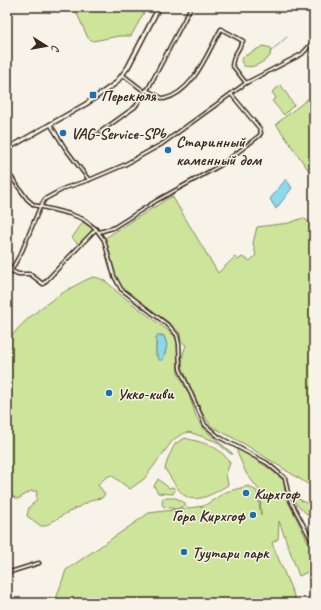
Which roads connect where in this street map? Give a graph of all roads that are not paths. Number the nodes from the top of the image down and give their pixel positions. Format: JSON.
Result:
{"nodes":[{"id":1,"x":159,"y":7,"type":"edge"},
{"id":2,"x":191,"y":7,"type":"edge"},
{"id":3,"x":314,"y":41,"type":"edge"},
{"id":4,"x":123,"y":75,"type":"junction"},
{"id":5,"x":246,"y":83,"type":"junction"},
{"id":6,"x":146,"y":91,"type":"junction"},
{"id":7,"x":231,"y":94,"type":"junction"},
{"id":8,"x":50,"y":124,"type":"junction"},
{"id":9,"x":93,"y":137,"type":"dead end"},
{"id":10,"x":7,"y":149,"type":"edge"},
{"id":11,"x":7,"y":171,"type":"edge"},
{"id":12,"x":12,"y":179,"type":"junction"},
{"id":13,"x":89,"y":180,"type":"junction"},
{"id":14,"x":7,"y":187,"type":"edge"},
{"id":15,"x":40,"y":206,"type":"junction"},
{"id":16,"x":96,"y":229,"type":"junction"},
{"id":17,"x":99,"y":232,"type":"junction"},
{"id":18,"x":12,"y":271,"type":"junction"},
{"id":19,"x":7,"y":278,"type":"edge"},
{"id":20,"x":314,"y":545,"type":"edge"},
{"id":21,"x":39,"y":563,"type":"dead end"},
{"id":22,"x":7,"y":573,"type":"edge"}],
"edges":[{"from":1,"to":4,"type":"street"},
{"from":2,"to":6,"type":"street"},
{"from":3,"to":5,"type":"street"},
{"from":4,"to":6,"type":"street"},
{"from":4,"to":8,"type":"street"},
{"from":5,"to":6,"type":"street"},
{"from":5,"to":7,"type":"street"},
{"from":6,"to":9,"type":"street"},
{"from":7,"to":13,"type":"street"},
{"from":7,"to":17,"type":"street"},
{"from":8,"to":10,"type":"street"},
{"from":8,"to":13,"type":"street"},
{"from":11,"to":12,"type":"street"},
{"from":12,"to":14,"type":"street"},
{"from":12,"to":15,"type":"street"},
{"from":13,"to":15,"type":"street"},
{"from":15,"to":16,"type":"street"},
{"from":15,"to":18,"type":"street"},
{"from":16,"to":17,"type":"street"},
{"from":16,"to":18,"type":"street"},
{"from":17,"to":20,"type":"street"},
{"from":18,"to":19,"type":"street"},
{"from":21,"to":22,"type":"street"}]}
